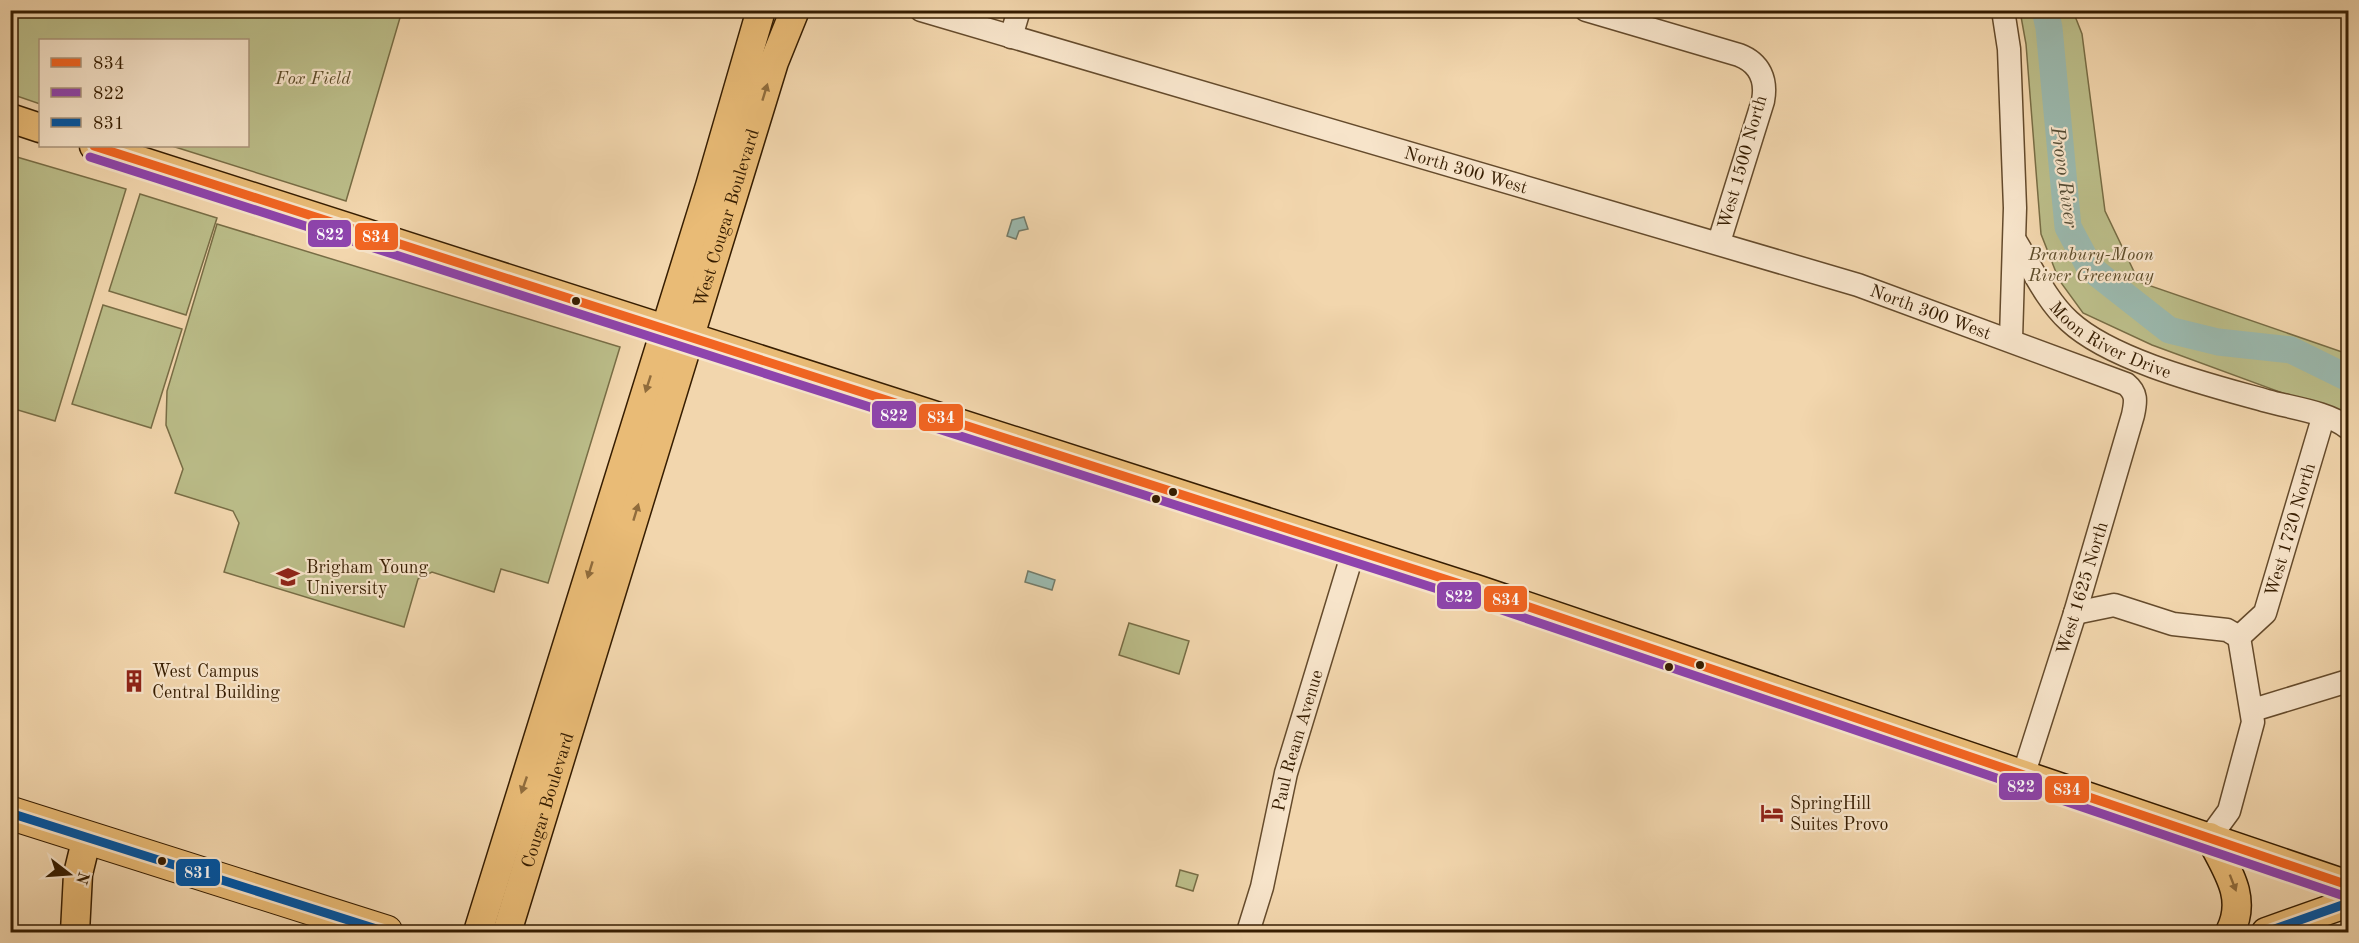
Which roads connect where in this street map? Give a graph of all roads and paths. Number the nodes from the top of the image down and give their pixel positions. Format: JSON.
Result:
{"nodes":[{"id":1,"x":761,"y":10,"type":"edge"},
{"id":2,"x":795,"y":10,"type":"edge"},
{"id":3,"x":921,"y":10,"type":"edge"},
{"id":4,"x":1019,"y":10,"type":"edge"},
{"id":5,"x":1586,"y":10,"type":"edge"},
{"id":6,"x":2003,"y":10,"type":"edge"},
{"id":7,"x":1011,"y":37,"type":"junction"},
{"id":8,"x":10,"y":118,"type":"edge"},
{"id":9,"x":39,"y":128,"type":"edge"},
{"id":10,"x":97,"y":147,"type":"edge"},
{"id":11,"x":1719,"y":242,"type":"junction"},
{"id":12,"x":2016,"y":242,"type":"junction"},
{"id":13,"x":668,"y":329,"type":"junction"},
{"id":14,"x":2011,"y":339,"type":"junction"},
{"id":15,"x":2136,"y":399,"type":"joint"},
{"id":16,"x":2323,"y":418,"type":"junction"},
{"id":17,"x":2349,"y":428,"type":"edge"},
{"id":18,"x":1354,"y":549,"type":"junction"},
{"id":19,"x":2075,"y":613,"type":"junction"},
{"id":20,"x":2239,"y":637,"type":"junction"},
{"id":21,"x":587,"y":668,"type":"joint"},
{"id":22,"x":2349,"y":681,"type":"edge"},
{"id":23,"x":2253,"y":710,"type":"junction"},
{"id":24,"x":543,"y":729,"type":"joint"},
{"id":25,"x":2023,"y":776,"type":"junction"},
{"id":26,"x":10,"y":813,"type":"edge"},
{"id":27,"x":87,"y":837,"type":"junction"},
{"id":28,"x":2210,"y":837,"type":"junction"},
{"id":29,"x":2349,"y":885,"type":"edge"},
{"id":30,"x":2349,"y":903,"type":"edge"},
{"id":31,"x":75,"y":933,"type":"edge"},
{"id":32,"x":386,"y":933,"type":"edge"},
{"id":33,"x":478,"y":933,"type":"edge"},
{"id":34,"x":507,"y":933,"type":"edge"},
{"id":35,"x":1248,"y":933,"type":"edge"},
{"id":36,"x":2230,"y":933,"type":"edge"},
{"id":37,"x":2266,"y":933,"type":"edge"}],
"edges":[{"from":1,"to":13,"type":"main road","name":"West Cougar Boulevard"},
{"from":13,"to":2,"type":"main road","name":"West Cougar Boulevard","one_way":true},
{"from":3,"to":7,"type":"street","name":"North 300 West"},
{"from":4,"to":7,"type":"street"},
{"from":5,"to":11,"type":"street","name":"West 1500 North"},
{"from":6,"to":12,"type":"street","name":"North 300 West"},
{"from":7,"to":11,"type":"street","name":"North 300 West"},
{"from":8,"to":9,"type":"main road"},
{"from":10,"to":13,"type":"main road"},
{"from":11,"to":14,"type":"street","name":"North 300 West"},
{"from":12,"to":14,"type":"street","name":"North 300 West"},
{"from":12,"to":16,"type":"street","name":"Moon River Drive"},
{"from":13,"to":18,"type":"main road"},
{"from":21,"to":13,"type":"main road","name":"West Cougar Boulevard","one_way":true},
{"from":13,"to":24,"type":"main road","name":"West Cougar Boulevard","one_way":true},
{"from":14,"to":15,"type":"street","name":"North 300 West"},
{"from":15,"to":19,"type":"street","name":"West 1625 North"},
{"from":16,"to":17,"type":"street","name":"Moon River Drive"},
{"from":16,"to":20,"type":"street","name":"West 1720 North"},
{"from":18,"to":25,"type":"main road"},
{"from":18,"to":35,"type":"street","name":"Paul Ream Avenue"},
{"from":19,"to":20,"type":"street"},
{"from":19,"to":25,"type":"street","name":"West 1625 North"},
{"from":20,"to":23,"type":"street"},
{"from":21,"to":34,"type":"main road","name":"Cougar Boulevard"},
{"from":22,"to":23,"type":"street"},
{"from":23,"to":28,"type":"street"},
{"from":24,"to":33,"type":"main road","name":"Cougar Boulevard","one_way":true},
{"from":25,"to":28,"type":"main road"},
{"from":26,"to":27,"type":"highway"},
{"from":27,"to":31,"type":"main road"},
{"from":27,"to":32,"type":"highway"},
{"from":28,"to":29,"type":"main road"},
{"from":28,"to":36,"type":"main road","one_way":true},
{"from":30,"to":37,"type":"main road"}]}
